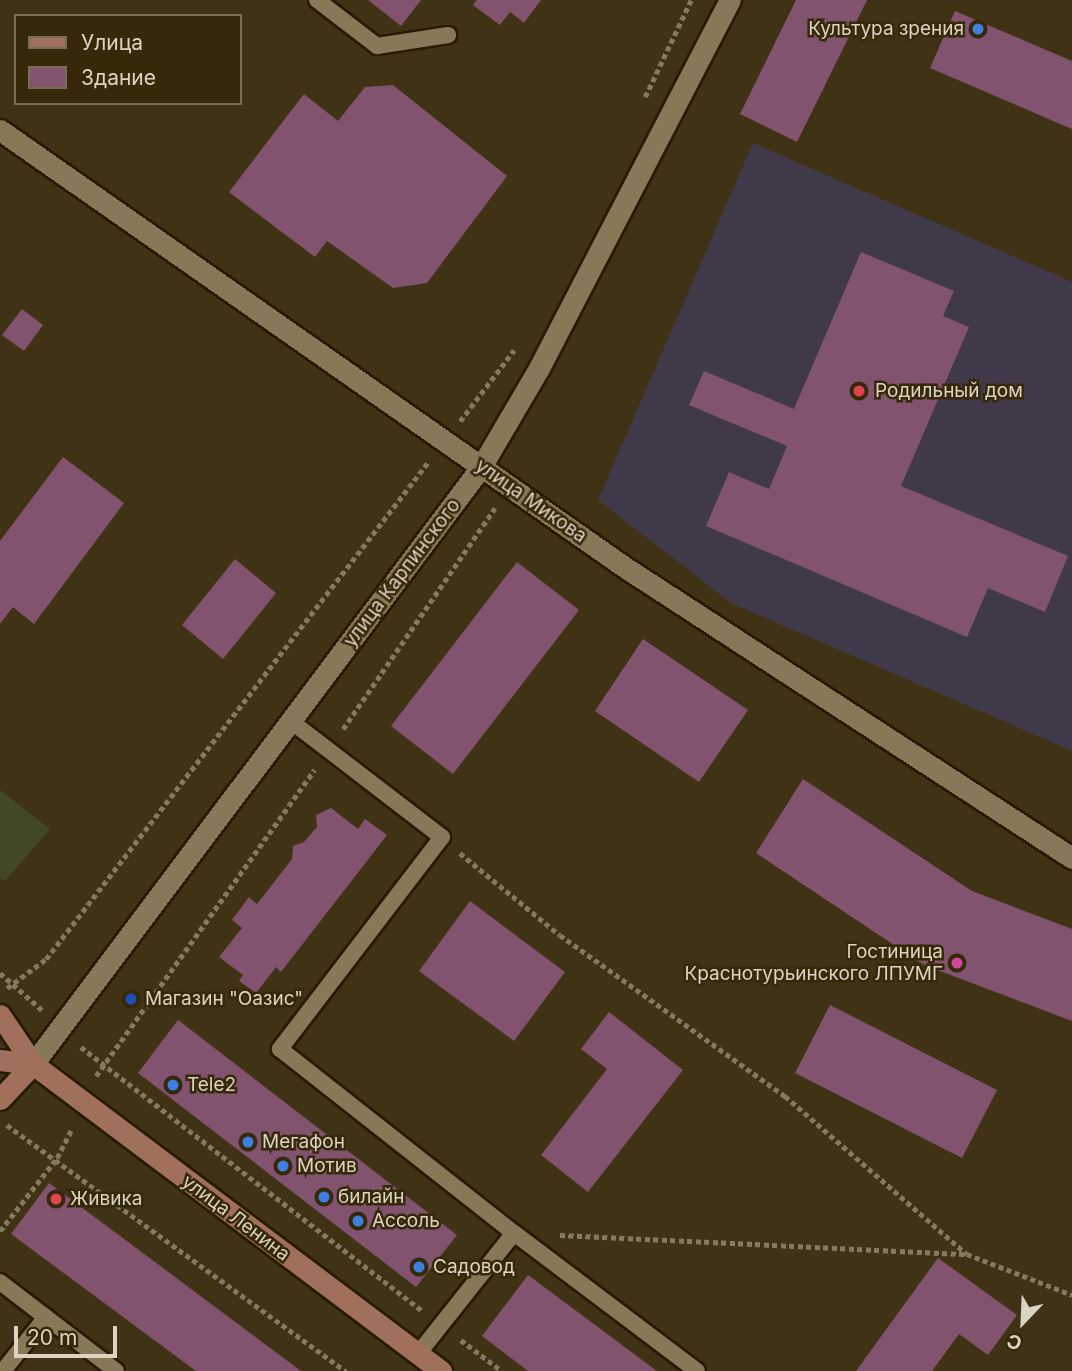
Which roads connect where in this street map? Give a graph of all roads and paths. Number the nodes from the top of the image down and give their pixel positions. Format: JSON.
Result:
{"nodes":[{"id":1,"x":317,"y":0,"type":"edge"},
{"id":2,"x":691,"y":0,"type":"edge"},
{"id":3,"x":730,"y":0,"type":"edge"},
{"id":4,"x":449,"y":35,"type":"dead end"},
{"id":5,"x":643,"y":100,"type":"dead end"},
{"id":6,"x":0,"y":130,"type":"edge"},
{"id":7,"x":517,"y":345,"type":"dead end"},
{"id":8,"x":446,"y":440,"type":"junction"},
{"id":9,"x":481,"y":467,"type":"junction"},
{"id":10,"x":510,"y":486,"type":"junction"},
{"id":11,"x":292,"y":722,"type":"junction"},
{"id":12,"x":327,"y":751,"type":"junction"},
{"id":13,"x":442,"y":837,"type":"junction"},
{"id":14,"x":1072,"y":858,"type":"edge"},
{"id":15,"x":0,"y":973,"type":"edge"},
{"id":16,"x":12,"y":982,"type":"junction"},
{"id":17,"x":0,"y":996,"type":"edge"},
{"id":18,"x":0,"y":1015,"type":"edge"},
{"id":19,"x":62,"y":1030,"type":"junction"},
{"id":20,"x":0,"y":1060,"type":"edge"},
{"id":21,"x":33,"y":1064,"type":"junction"},
{"id":22,"x":101,"y":1064,"type":"junction"},
{"id":23,"x":0,"y":1099,"type":"edge"},
{"id":24,"x":84,"y":1104,"type":"junction"},
{"id":25,"x":0,"y":1120,"type":"edge"},
{"id":26,"x":57,"y":1158,"type":"junction"},
{"id":27,"x":0,"y":1231,"type":"edge"},
{"id":28,"x":514,"y":1233,"type":"junction"},
{"id":29,"x":967,"y":1254,"type":"junction"},
{"id":30,"x":0,"y":1282,"type":"edge"},
{"id":31,"x":1072,"y":1296,"type":"edge"},
{"id":32,"x":46,"y":1317,"type":"junction"},
{"id":33,"x":441,"y":1325,"type":"junction"},
{"id":34,"x":418,"y":1354,"type":"junction"},
{"id":35,"x":3,"y":1371,"type":"edge"},
{"id":36,"x":116,"y":1371,"type":"edge"},
{"id":37,"x":346,"y":1371,"type":"edge"},
{"id":38,"x":441,"y":1371,"type":"edge"},
{"id":39,"x":502,"y":1371,"type":"edge"},
{"id":40,"x":697,"y":1371,"type":"edge"}],
"edges":[{"from":1,"to":4,"type":"lane"},
{"from":2,"to":5,"type":"path"},
{"from":3,"to":9,"type":"street","name":"улица Карпинского"},
{"from":6,"to":8,"type":"street","name":"улица Микова"},
{"from":7,"to":8,"type":"path"},
{"from":8,"to":9,"type":"street","name":"улица Микова"},
{"from":8,"to":16,"type":"path"},
{"from":9,"to":10,"type":"street","name":"улица Микова"},
{"from":9,"to":11,"type":"street","name":"улица Карпинского"},
{"from":10,"to":12,"type":"path"},
{"from":10,"to":14,"type":"street","name":"улица Микова"},
{"from":11,"to":12,"type":"lane"},
{"from":11,"to":19,"type":"street","name":"улица Карпинского"},
{"from":12,"to":13,"type":"lane"},
{"from":12,"to":22,"type":"path"},
{"from":13,"to":28,"type":"lane"},
{"from":13,"to":29,"type":"path"},
{"from":15,"to":16,"type":"path"},
{"from":16,"to":17,"type":"path"},
{"from":16,"to":19,"type":"path"},
{"from":18,"to":21,"type":"main road","name":"улица Ленина"},
{"from":19,"to":21,"type":"street","name":"улица Карпинского"},
{"from":19,"to":22,"type":"path"},
{"from":20,"to":21,"type":"main road"},
{"from":21,"to":23,"type":"main road","name":"улица Карпинского"},
{"from":21,"to":24,"type":"main road","name":"улица Ленина"},
{"from":22,"to":24,"type":"path"},
{"from":22,"to":33,"type":"path"},
{"from":24,"to":26,"type":"path"},
{"from":24,"to":34,"type":"main road","name":"улица Ленина"},
{"from":25,"to":26,"type":"path"},
{"from":26,"to":27,"type":"path"},
{"from":26,"to":37,"type":"path"},
{"from":28,"to":29,"type":"path"},
{"from":28,"to":33,"type":"lane"},
{"from":28,"to":40,"type":"lane"},
{"from":29,"to":31,"type":"path"},
{"from":30,"to":32,"type":"lane"},
{"from":32,"to":35,"type":"lane"},
{"from":32,"to":36,"type":"lane"},
{"from":33,"to":34,"type":"lane"},
{"from":33,"to":39,"type":"path"},
{"from":34,"to":38,"type":"main road","name":"улица Ленина"}]}
